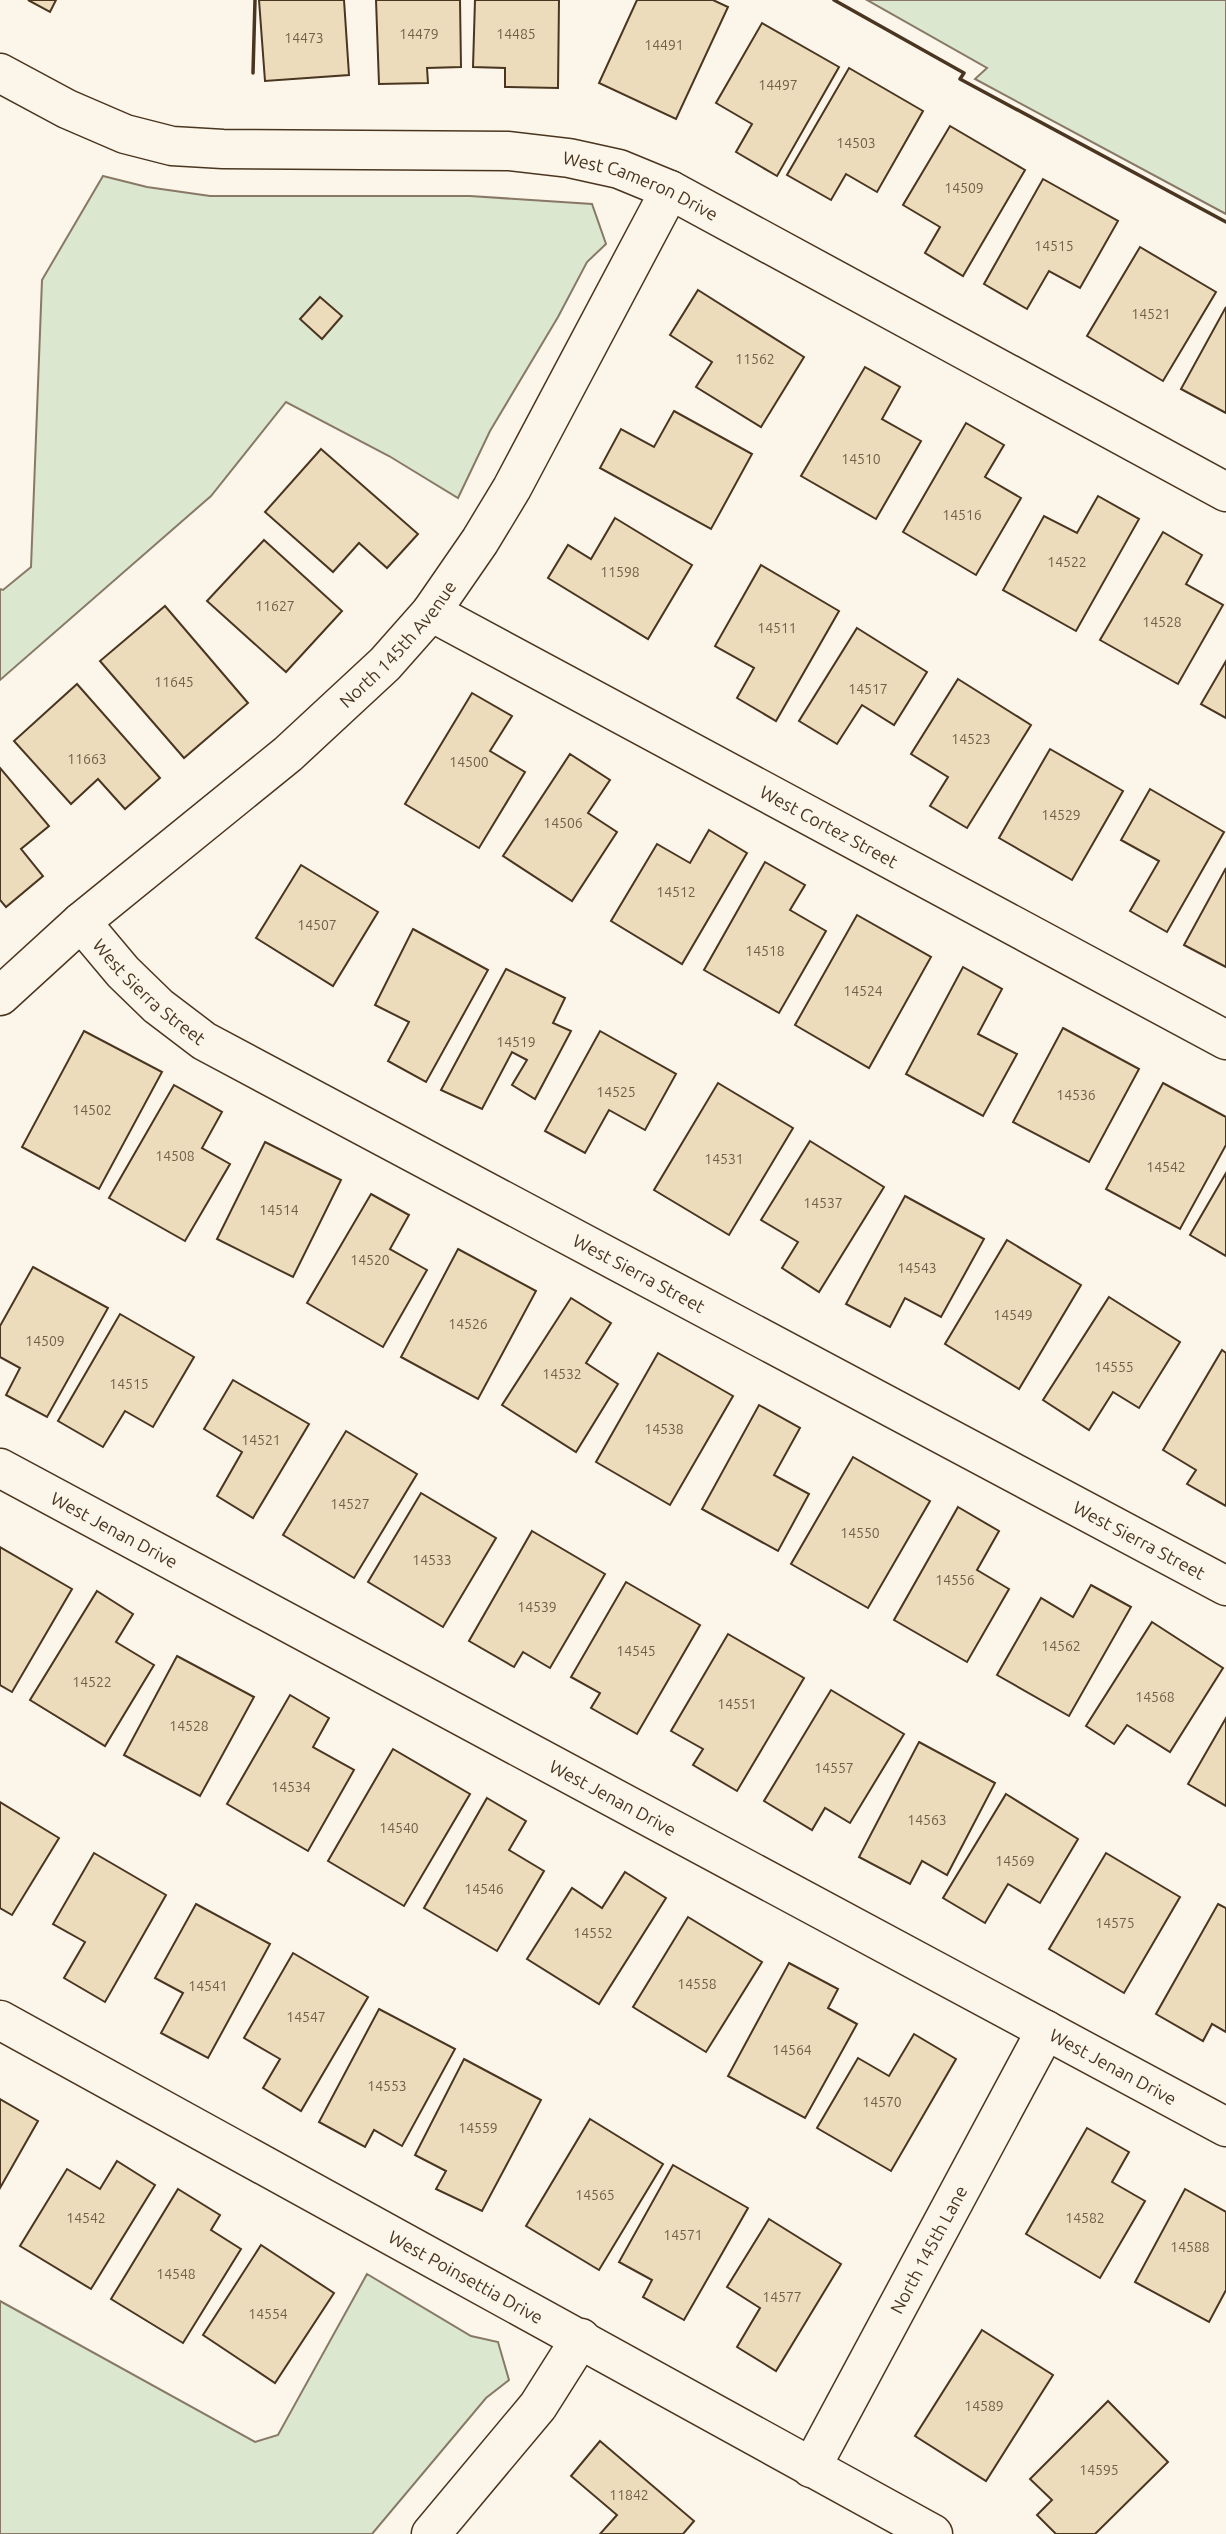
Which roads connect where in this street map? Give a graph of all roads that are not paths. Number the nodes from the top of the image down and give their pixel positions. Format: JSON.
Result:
{"nodes":[{"id":1,"x":0,"y":73,"type":"edge"},
{"id":2,"x":670,"y":190,"type":"junction"},
{"id":3,"x":1226,"y":492,"type":"edge"},
{"id":4,"x":431,"y":612,"type":"junction"},
{"id":5,"x":81,"y":922,"type":"junction"},
{"id":6,"x":0,"y":996,"type":"edge"},
{"id":7,"x":1226,"y":1040,"type":"edge"},
{"id":8,"x":0,"y":1468,"type":"edge"},
{"id":9,"x":1226,"y":1586,"type":"edge"},
{"id":10,"x":0,"y":2020,"type":"edge"},
{"id":11,"x":1046,"y":2030,"type":"junction"},
{"id":12,"x":1226,"y":2127,"type":"edge"},
{"id":13,"x":580,"y":2338,"type":"junction"},
{"id":14,"x":811,"y":2468,"type":"junction"},
{"id":15,"x":431,"y":2534,"type":"edge"},
{"id":16,"x":933,"y":2534,"type":"edge"}],
"edges":[{"from":1,"to":2,"type":"street","name":"West Cameron Drive"},
{"from":2,"to":3,"type":"street","name":"West Cameron Drive"},
{"from":2,"to":4,"type":"street","name":"North 145th Avenue"},
{"from":4,"to":5,"type":"street","name":"North 145th Avenue"},
{"from":4,"to":7,"type":"street","name":"West Cortez Street"},
{"from":5,"to":6,"type":"street","name":"North 145th Avenue"},
{"from":5,"to":9,"type":"street","name":"West Sierra Street"},
{"from":8,"to":11,"type":"street","name":"West Jenan Drive"},
{"from":10,"to":13,"type":"street","name":"West Poinsettia Drive"},
{"from":11,"to":12,"type":"street","name":"West Jenan Drive"},
{"from":11,"to":14,"type":"street","name":"North 145th Lane"},
{"from":13,"to":14,"type":"street","name":"West Poinsettia Drive"},
{"from":13,"to":15,"type":"street"},
{"from":14,"to":16,"type":"street","name":"West Poinsettia Drive"}]}
